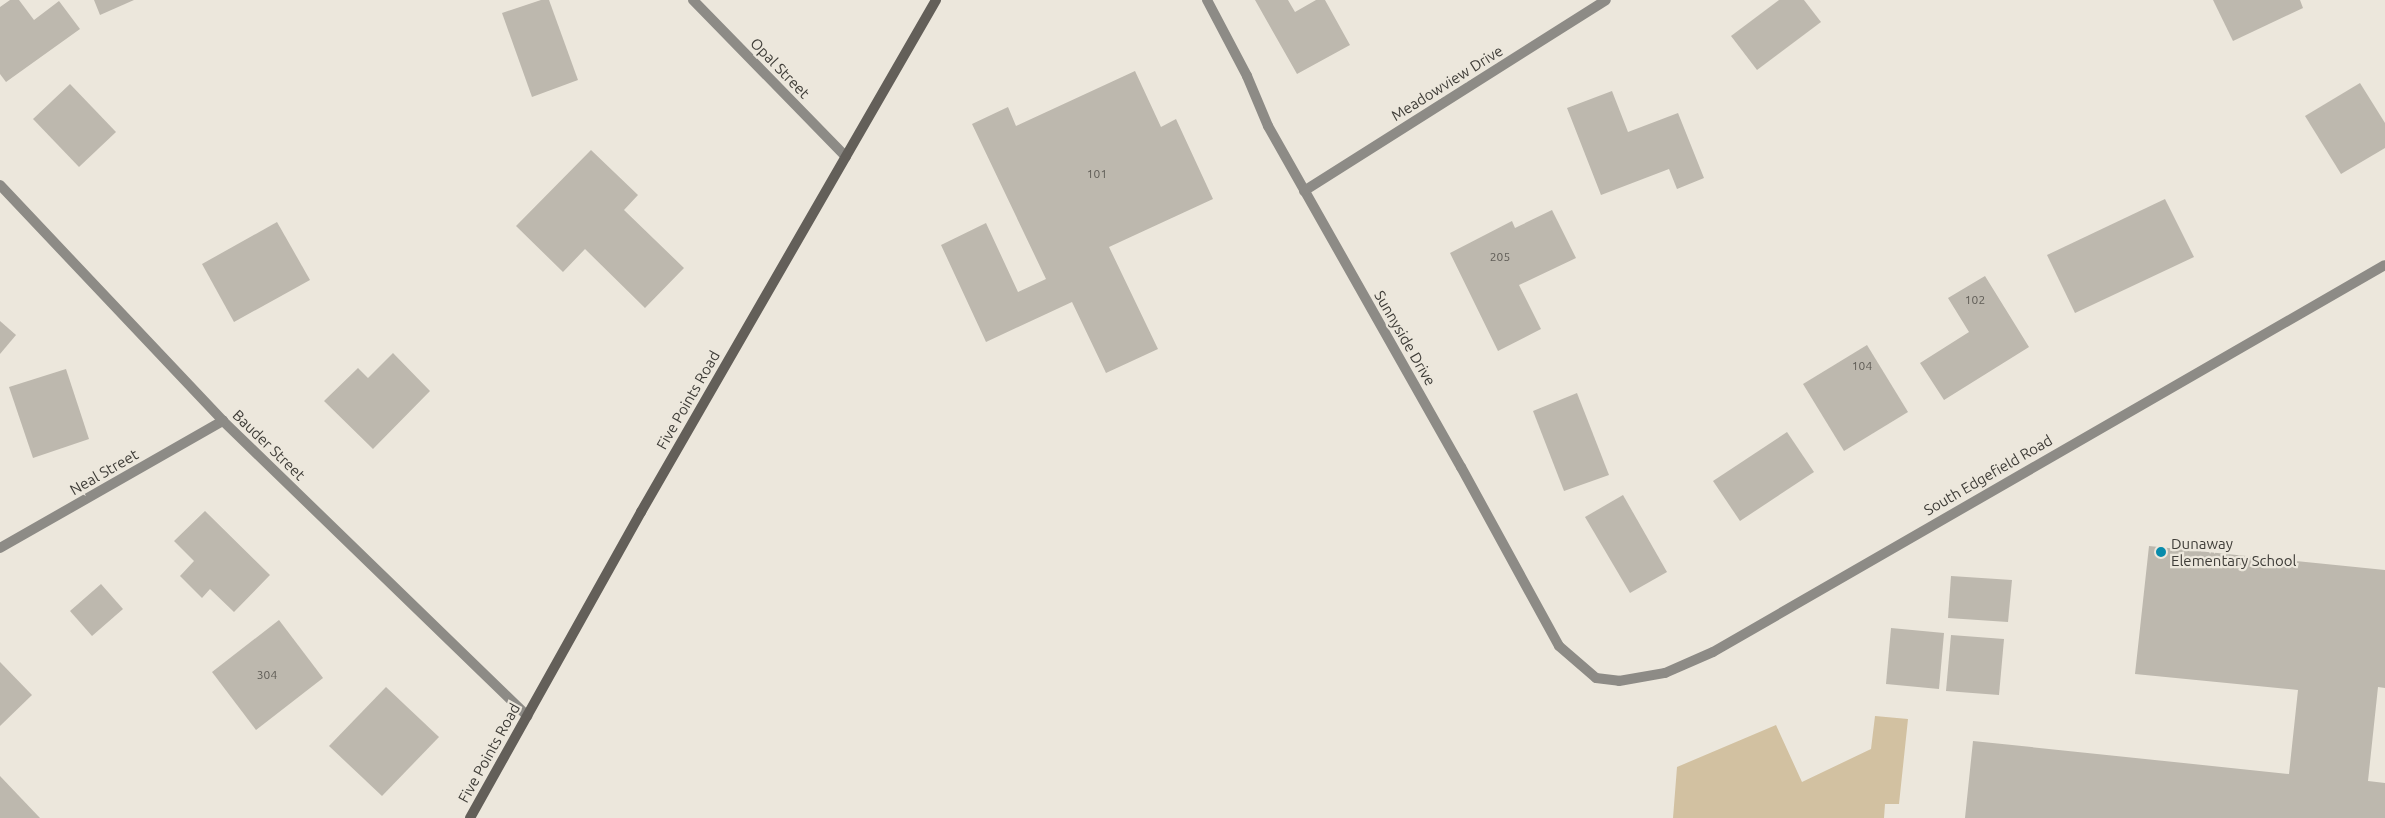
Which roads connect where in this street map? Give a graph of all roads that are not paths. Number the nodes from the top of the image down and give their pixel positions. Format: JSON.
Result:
{"nodes":[{"id":1,"x":693,"y":0,"type":"edge"},
{"id":2,"x":936,"y":0,"type":"edge"},
{"id":3,"x":1207,"y":0,"type":"edge"},
{"id":4,"x":1606,"y":0,"type":"edge"},
{"id":5,"x":846,"y":156,"type":"junction"},
{"id":6,"x":0,"y":185,"type":"edge"},
{"id":7,"x":1304,"y":191,"type":"junction"},
{"id":8,"x":2385,"y":265,"type":"edge"},
{"id":9,"x":223,"y":421,"type":"junction"},
{"id":10,"x":0,"y":548,"type":"edge"},
{"id":11,"x":1596,"y":678,"type":"joint"},
{"id":12,"x":527,"y":716,"type":"junction"},
{"id":13,"x":470,"y":818,"type":"edge"}],
"edges":[{"from":1,"to":5,"type":"street","name":"Opal Street"},
{"from":2,"to":5,"type":"street","name":"Five Points Road"},
{"from":3,"to":7,"type":"street","name":"Sunnyside Drive"},
{"from":4,"to":7,"type":"street","name":"Meadowview Drive"},
{"from":5,"to":12,"type":"street","name":"Five Points Road"},
{"from":6,"to":9,"type":"street","name":"Bauder Street"},
{"from":7,"to":11,"type":"street","name":"Sunnyside Drive"},
{"from":8,"to":11,"type":"street","name":"South Edgefield Road"},
{"from":9,"to":10,"type":"street","name":"Neal Street"},
{"from":9,"to":12,"type":"street","name":"Bauder Street"},
{"from":12,"to":13,"type":"street","name":"Five Points Road"}]}
